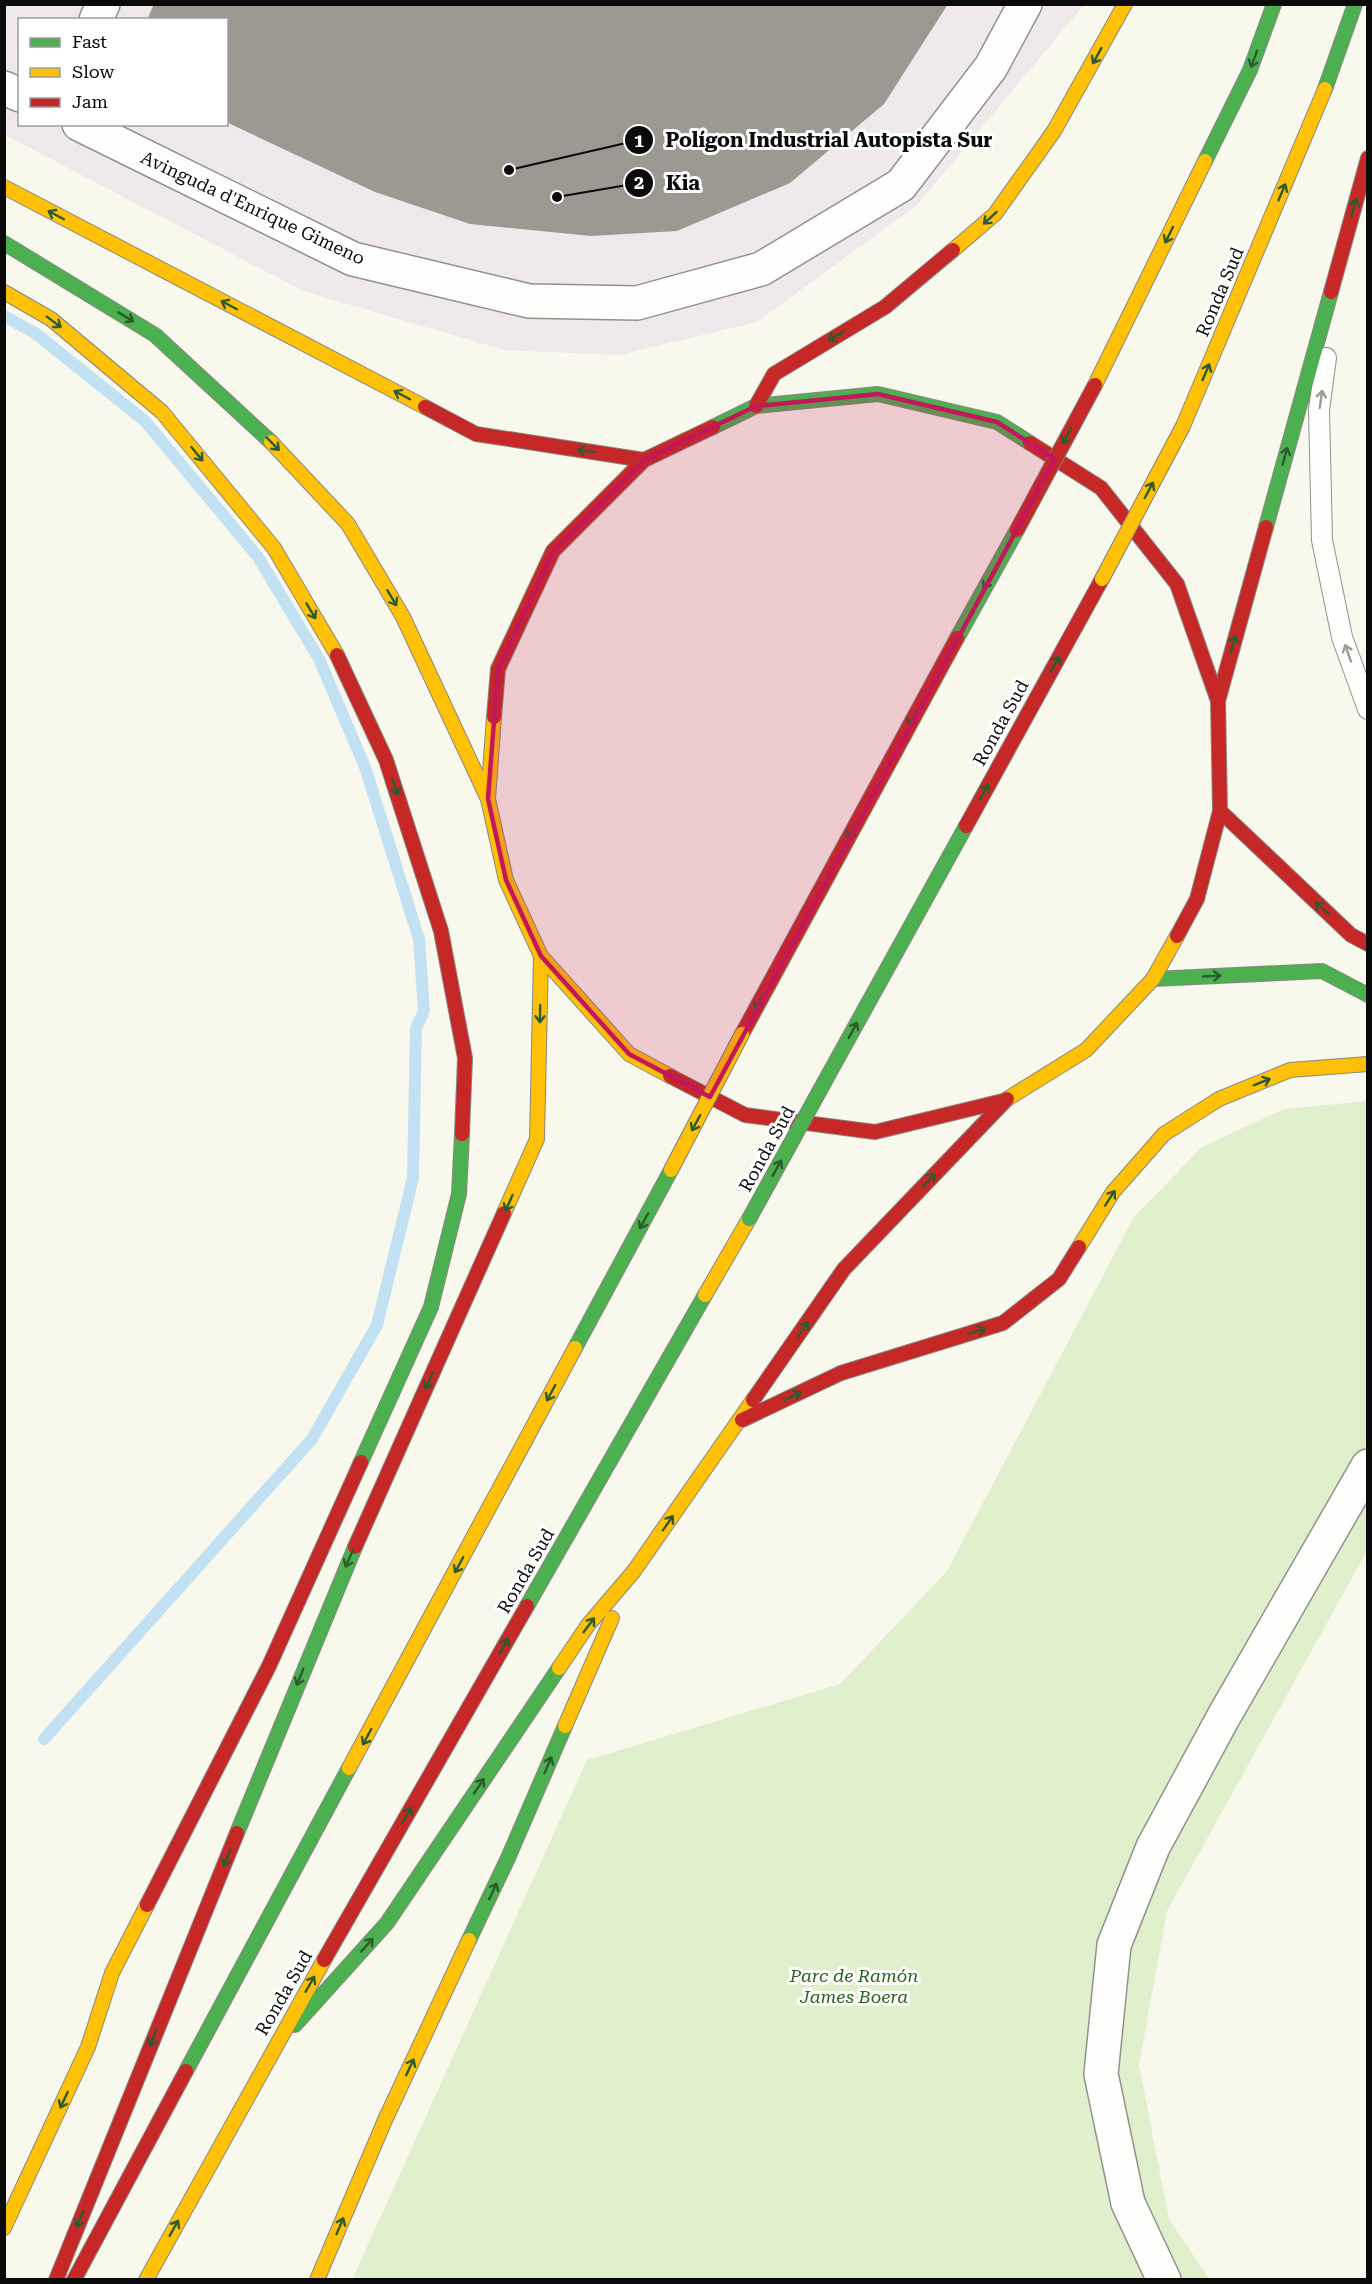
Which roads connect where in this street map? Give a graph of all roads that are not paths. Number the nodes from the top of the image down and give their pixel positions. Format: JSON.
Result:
{"nodes":[{"id":1,"x":103,"y":4,"type":"edge"},
{"id":2,"x":1025,"y":4,"type":"edge"},
{"id":3,"x":1125,"y":4,"type":"edge"},
{"id":4,"x":1274,"y":4,"type":"edge"},
{"id":5,"x":1355,"y":4,"type":"edge"},
{"id":6,"x":97,"y":18,"type":"edge"},
{"id":7,"x":4,"y":88,"type":"edge"},
{"id":8,"x":18,"y":94,"type":"edge"},
{"id":9,"x":83,"y":126,"type":"edge"},
{"id":10,"x":1368,"y":158,"type":"edge"},
{"id":11,"x":4,"y":188,"type":"edge"},
{"id":12,"x":4,"y":243,"type":"edge"},
{"id":13,"x":1341,"y":256,"type":"junction"},
{"id":14,"x":4,"y":292,"type":"edge"},
{"id":15,"x":756,"y":406,"type":"junction"},
{"id":16,"x":644,"y":460,"type":"junction"},
{"id":17,"x":1218,"y":701,"type":"junction"},
{"id":18,"x":1368,"y":708,"type":"edge"},
{"id":19,"x":488,"y":799,"type":"junction"},
{"id":20,"x":1220,"y":811,"type":"junction"},
{"id":21,"x":1362,"y":939,"type":"edge"},
{"id":22,"x":541,"y":956,"type":"junction"},
{"id":23,"x":1153,"y":979,"type":"junction"},
{"id":24,"x":1368,"y":995,"type":"edge"},
{"id":25,"x":1368,"y":1064,"type":"edge"},
{"id":26,"x":1003,"y":1101,"type":"junction"},
{"id":27,"x":740,"y":1421,"type":"junction"},
{"id":28,"x":1368,"y":1466,"type":"edge"},
{"id":29,"x":634,"y":1571,"type":"junction"},
{"id":30,"x":338,"y":1584,"type":"junction"},
{"id":31,"x":288,"y":1672,"type":"dead end"},
{"id":32,"x":120,"y":1997,"type":"dead end"},
{"id":33,"x":88,"y":2047,"type":"junction"},
{"id":34,"x":272,"y":2051,"type":"junction"},
{"id":35,"x":4,"y":2228,"type":"edge"},
{"id":36,"x":56,"y":2280,"type":"edge"},
{"id":37,"x":74,"y":2280,"type":"edge"},
{"id":38,"x":146,"y":2280,"type":"edge"},
{"id":39,"x":317,"y":2280,"type":"edge"},
{"id":40,"x":1164,"y":2280,"type":"edge"}],
"edges":[{"from":1,"to":6,"type":"street"},
{"from":2,"to":9,"type":"street","name":"Avinguda d'Enrique Gimeno"},
{"from":3,"to":15,"type":"main road","one_way":true},
{"from":4,"to":37,"type":"main road","one_way":true,"bridge":true},
{"from":34,"to":5,"type":"main road","name":"Ronda Sud","one_way":true,"bridge":true},
{"from":7,"to":8,"type":"street"},
{"from":13,"to":10,"type":"main road","one_way":true},
{"from":16,"to":11,"type":"main road","one_way":true},
{"from":12,"to":19,"type":"main road","one_way":true},
{"from":17,"to":13,"type":"main road","one_way":true},
{"from":18,"to":13,"type":"lane","one_way":true},
{"from":14,"to":33,"type":"main road","one_way":true},
{"from":15,"to":16,"type":"main road"},
{"from":15,"to":17,"type":"main road"},
{"from":16,"to":19,"type":"main road"},
{"from":17,"to":20,"type":"main road"},
{"from":19,"to":22,"type":"main road"},
{"from":21,"to":20,"type":"main road","one_way":true},
{"from":20,"to":23,"type":"main road"},
{"from":22,"to":26,"type":"main road"},
{"from":22,"to":30,"type":"main road","one_way":true},
{"from":23,"to":24,"type":"main road","one_way":true},
{"from":23,"to":26,"type":"main road"},
{"from":27,"to":25,"type":"main road","one_way":true},
{"from":27,"to":26,"type":"main road","one_way":true},
{"from":29,"to":27,"type":"main road","one_way":true},
{"from":28,"to":40,"type":"street"},
{"from":34,"to":29,"type":"main road","one_way":true},
{"from":39,"to":29,"type":"main road","one_way":true},
{"from":30,"to":31,"type":"main road"},
{"from":30,"to":36,"type":"main road","one_way":true},
{"from":32,"to":33,"type":"main road"},
{"from":33,"to":35,"type":"main road","one_way":true},
{"from":38,"to":34,"type":"main road","name":"Ronda Sud","one_way":true}]}
